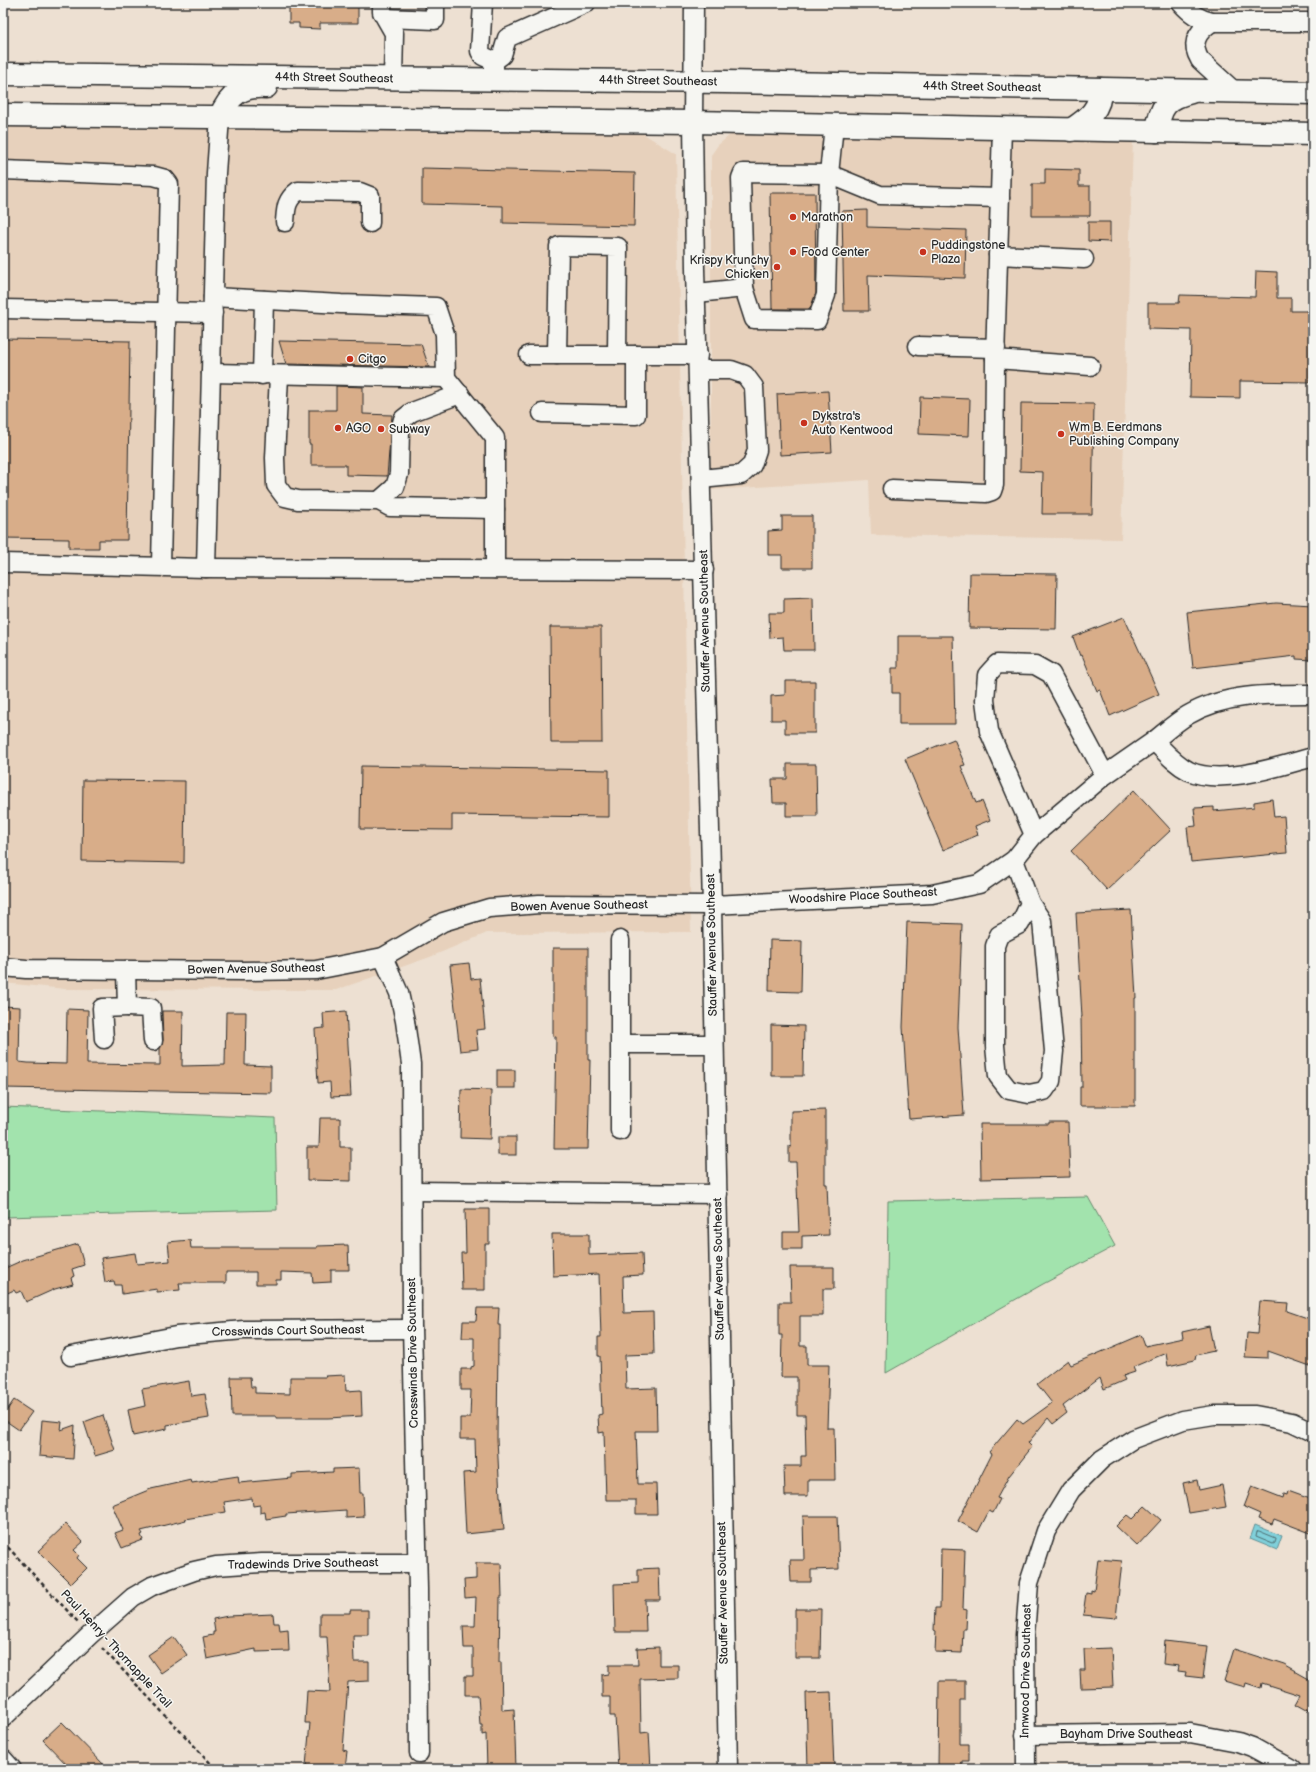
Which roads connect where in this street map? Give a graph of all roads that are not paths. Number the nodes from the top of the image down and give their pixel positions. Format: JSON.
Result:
{"nodes":[{"id":1,"x":435,"y":3,"type":"edge"},
{"id":2,"x":483,"y":3,"type":"edge"},
{"id":3,"x":586,"y":3,"type":"edge"},
{"id":4,"x":694,"y":3,"type":"edge"},
{"id":5,"x":1181,"y":3,"type":"edge"},
{"id":6,"x":384,"y":11,"type":"edge"},
{"id":7,"x":1212,"y":22,"type":"junction"},
{"id":8,"x":1313,"y":22,"type":"edge"},
{"id":9,"x":494,"y":70,"type":"junction"},
{"id":10,"x":3,"y":74,"type":"edge"},
{"id":11,"x":358,"y":77,"type":"junction"},
{"id":12,"x":393,"y":78,"type":"junction"},
{"id":13,"x":693,"y":82,"type":"junction"},
{"id":14,"x":1100,"y":89,"type":"junction"},
{"id":15,"x":1198,"y":91,"type":"junction"},
{"id":16,"x":1234,"y":91,"type":"junction"},
{"id":17,"x":1313,"y":93,"type":"edge"},
{"id":18,"x":3,"y":115,"type":"edge"},
{"id":19,"x":220,"y":117,"type":"junction"},
{"id":20,"x":692,"y":122,"type":"junction"},
{"id":21,"x":834,"y":125,"type":"junction"},
{"id":22,"x":1313,"y":127,"type":"edge"},
{"id":23,"x":1002,"y":128,"type":"junction"},
{"id":24,"x":1071,"y":130,"type":"junction"},
{"id":25,"x":1157,"y":131,"type":"junction"},
{"id":26,"x":1239,"y":132,"type":"junction"},
{"id":27,"x":1313,"y":134,"type":"edge"},
{"id":28,"x":3,"y":170,"type":"edge"},
{"id":29,"x":829,"y":174,"type":"junction"},
{"id":30,"x":1000,"y":198,"type":"junction"},
{"id":31,"x":285,"y":222,"type":"dead end"},
{"id":32,"x":370,"y":223,"type":"dead end"},
{"id":33,"x":998,"y":256,"type":"junction"},
{"id":34,"x":1084,"y":259,"type":"dead end"},
{"id":35,"x":744,"y":288,"type":"junction"},
{"id":36,"x":697,"y":293,"type":"junction"},
{"id":37,"x":264,"y":300,"type":"junction"},
{"id":38,"x":213,"y":305,"type":"junction"},
{"id":39,"x":3,"y":309,"type":"edge"},
{"id":40,"x":166,"y":312,"type":"junction"},
{"id":41,"x":918,"y":346,"type":"dead end"},
{"id":42,"x":995,"y":353,"type":"junction"},
{"id":43,"x":529,"y":354,"type":"dead end"},
{"id":44,"x":557,"y":355,"type":"junction"},
{"id":45,"x":617,"y":355,"type":"junction"},
{"id":46,"x":636,"y":355,"type":"junction"},
{"id":47,"x":698,"y":363,"type":"junction"},
{"id":48,"x":1090,"y":366,"type":"dead end"},
{"id":49,"x":211,"y":373,"type":"junction"},
{"id":50,"x":270,"y":375,"type":"junction"},
{"id":51,"x":446,"y":378,"type":"junction"},
{"id":52,"x":460,"y":394,"type":"junction"},
{"id":53,"x":542,"y":413,"type":"dead end"},
{"id":54,"x":701,"y":479,"type":"junction"},
{"id":55,"x":892,"y":489,"type":"dead end"},
{"id":56,"x":379,"y":501,"type":"junction"},
{"id":57,"x":495,"y":510,"type":"junction"},
{"id":58,"x":3,"y":563,"type":"edge"},
{"id":59,"x":161,"y":566,"type":"junction"},
{"id":60,"x":206,"y":568,"type":"junction"},
{"id":61,"x":495,"y":569,"type":"junction"},
{"id":62,"x":704,"y":570,"type":"junction"},
{"id":63,"x":1313,"y":694,"type":"edge"},
{"id":64,"x":1154,"y":741,"type":"junction"},
{"id":65,"x":1313,"y":757,"type":"edge"},
{"id":66,"x":1105,"y":775,"type":"junction"},
{"id":67,"x":1034,"y":835,"type":"junction"},
{"id":68,"x":1014,"y":860,"type":"junction"},
{"id":69,"x":1030,"y":903,"type":"junction"},
{"id":70,"x":712,"y":905,"type":"junction"},
{"id":71,"x":620,"y":940,"type":"dead end"},
{"id":72,"x":383,"y":957,"type":"junction"},
{"id":73,"x":3,"y":967,"type":"edge"},
{"id":74,"x":126,"y":970,"type":"junction"},
{"id":75,"x":127,"y":1007,"type":"junction"},
{"id":76,"x":104,"y":1039,"type":"dead end"},
{"id":77,"x":153,"y":1041,"type":"dead end"},
{"id":78,"x":621,"y":1044,"type":"junction"},
{"id":79,"x":714,"y":1044,"type":"junction"},
{"id":80,"x":620,"y":1132,"type":"dead end"},
{"id":81,"x":412,"y":1191,"type":"junction"},
{"id":82,"x":718,"y":1194,"type":"junction"},
{"id":83,"x":412,"y":1329,"type":"junction"},
{"id":84,"x":71,"y":1356,"type":"dead end"},
{"id":85,"x":1313,"y":1432,"type":"edge"},
{"id":86,"x":417,"y":1563,"type":"junction"},
{"id":87,"x":3,"y":1718,"type":"edge"},
{"id":88,"x":1025,"y":1735,"type":"junction"},
{"id":89,"x":419,"y":1753,"type":"dead end"},
{"id":90,"x":3,"y":1759,"type":"edge"},
{"id":91,"x":12,"y":1769,"type":"edge"},
{"id":92,"x":728,"y":1769,"type":"edge"},
{"id":93,"x":1026,"y":1769,"type":"edge"},
{"id":94,"x":1292,"y":1769,"type":"edge"}],
"edges":[{"from":1,"to":6,"type":"street"},
{"from":2,"to":9,"type":"street"},
{"from":3,"to":9,"type":"street"},
{"from":4,"to":13,"type":"street","name":"Stauffer Avenue Southeast"},
{"from":5,"to":7,"type":"street"},
{"from":6,"to":12,"type":"street"},
{"from":7,"to":8,"type":"street"},
{"from":7,"to":16,"type":"street"},
{"from":9,"to":12,"type":"main road","name":"44th Street Southeast"},
{"from":9,"to":13,"type":"main road","name":"44th Street Southeast"},
{"from":10,"to":11,"type":"main road","name":"44th Street Southeast"},
{"from":11,"to":12,"type":"main road","name":"44th Street Southeast"},
{"from":11,"to":19,"type":"main road"},
{"from":13,"to":14,"type":"main road","name":"44th Street Southeast"},
{"from":13,"to":20,"type":"street","name":"Stauffer Avenue Southeast"},
{"from":14,"to":15,"type":"main road","name":"44th Street Southeast"},
{"from":14,"to":24,"type":"main road"},
{"from":15,"to":16,"type":"main road","name":"44th Street Southeast"},
{"from":15,"to":25,"type":"main road"},
{"from":16,"to":17,"type":"main road","name":"44th Street Southeast"},
{"from":18,"to":19,"type":"main road"},
{"from":19,"to":20,"type":"main road"},
{"from":19,"to":38,"type":"street"},
{"from":20,"to":21,"type":"main road"},
{"from":20,"to":36,"type":"street","name":"Stauffer Avenue Southeast"},
{"from":21,"to":23,"type":"main road"},
{"from":21,"to":29,"type":"street"},
{"from":22,"to":26,"type":"main road"},
{"from":23,"to":24,"type":"main road"},
{"from":23,"to":30,"type":"street"},
{"from":24,"to":25,"type":"main road"},
{"from":25,"to":26,"type":"main road"},
{"from":26,"to":27,"type":"main road"},
{"from":28,"to":40,"type":"street"},
{"from":29,"to":30,"type":"street"},
{"from":29,"to":35,"type":"street"},
{"from":29,"to":35,"type":"street"},
{"from":30,"to":33,"type":"street"},
{"from":31,"to":32,"type":"street"},
{"from":33,"to":34,"type":"street"},
{"from":33,"to":42,"type":"street"},
{"from":35,"to":36,"type":"street"},
{"from":36,"to":47,"type":"street","name":"Stauffer Avenue Southeast"},
{"from":37,"to":38,"type":"street"},
{"from":37,"to":50,"type":"street"},
{"from":37,"to":51,"type":"street"},
{"from":38,"to":40,"type":"street"},
{"from":38,"to":49,"type":"street"},
{"from":39,"to":40,"type":"street"},
{"from":40,"to":59,"type":"street"},
{"from":41,"to":42,"type":"street"},
{"from":42,"to":48,"type":"street"},
{"from":42,"to":55,"type":"street"},
{"from":43,"to":44,"type":"street"},
{"from":44,"to":45,"type":"street"},
{"from":44,"to":45,"type":"street"},
{"from":45,"to":46,"type":"street"},
{"from":46,"to":47,"type":"street"},
{"from":46,"to":53,"type":"street"},
{"from":47,"to":54,"type":"street","name":"Stauffer Avenue Southeast"},
{"from":47,"to":54,"type":"street"},
{"from":49,"to":50,"type":"street"},
{"from":49,"to":60,"type":"street"},
{"from":50,"to":51,"type":"street"},
{"from":50,"to":56,"type":"street"},
{"from":51,"to":52,"type":"street"},
{"from":52,"to":56,"type":"street"},
{"from":52,"to":57,"type":"street"},
{"from":54,"to":62,"type":"street","name":"Stauffer Avenue Southeast"},
{"from":56,"to":57,"type":"street"},
{"from":57,"to":61,"type":"street"},
{"from":58,"to":59,"type":"street"},
{"from":59,"to":60,"type":"street"},
{"from":60,"to":61,"type":"street"},
{"from":61,"to":62,"type":"street"},
{"from":62,"to":70,"type":"street","name":"Stauffer Avenue Southeast"},
{"from":63,"to":64,"type":"street","name":"Woodshire Place Southeast"},
{"from":64,"to":65,"type":"street"},
{"from":64,"to":66,"type":"street","name":"Woodshire Place Southeast"},
{"from":66,"to":67,"type":"street","name":"Woodshire Place Southeast"},
{"from":66,"to":67,"type":"street"},
{"from":67,"to":68,"type":"street","name":"Woodshire Place Southeast"},
{"from":68,"to":69,"type":"street"},
{"from":68,"to":70,"type":"street","name":"Woodshire Place Southeast"},
{"from":69,"to":69,"type":"street"},
{"from":70,"to":72,"type":"street","name":"Bowen Avenue Southeast"},
{"from":70,"to":79,"type":"street","name":"Stauffer Avenue Southeast"},
{"from":71,"to":78,"type":"street"},
{"from":72,"to":74,"type":"street","name":"Bowen Avenue Southeast"},
{"from":72,"to":81,"type":"street","name":"Crosswinds Drive Southeast"},
{"from":73,"to":74,"type":"street","name":"Bowen Avenue Southeast"},
{"from":74,"to":75,"type":"street"},
{"from":75,"to":76,"type":"street"},
{"from":75,"to":77,"type":"street"},
{"from":78,"to":79,"type":"street"},
{"from":78,"to":80,"type":"street"},
{"from":79,"to":82,"type":"street","name":"Stauffer Avenue Southeast"},
{"from":81,"to":82,"type":"street"},
{"from":81,"to":83,"type":"street","name":"Crosswinds Drive Southeast"},
{"from":82,"to":92,"type":"street","name":"Stauffer Avenue Southeast"},
{"from":83,"to":84,"type":"street","name":"Crosswinds Court Southeast"},
{"from":83,"to":86,"type":"street","name":"Crosswinds Drive Southeast"},
{"from":85,"to":88,"type":"street","name":"Innwood Drive Southeast"},
{"from":86,"to":87,"type":"street","name":"Tradewinds Drive Southeast"},
{"from":86,"to":89,"type":"street","name":"Crosswinds Drive Southeast"},
{"from":88,"to":93,"type":"street","name":"Innwood Drive Southeast"},
{"from":88,"to":94,"type":"street","name":"Bayham Drive Southeast"},
{"from":90,"to":91,"type":"street"}]}
